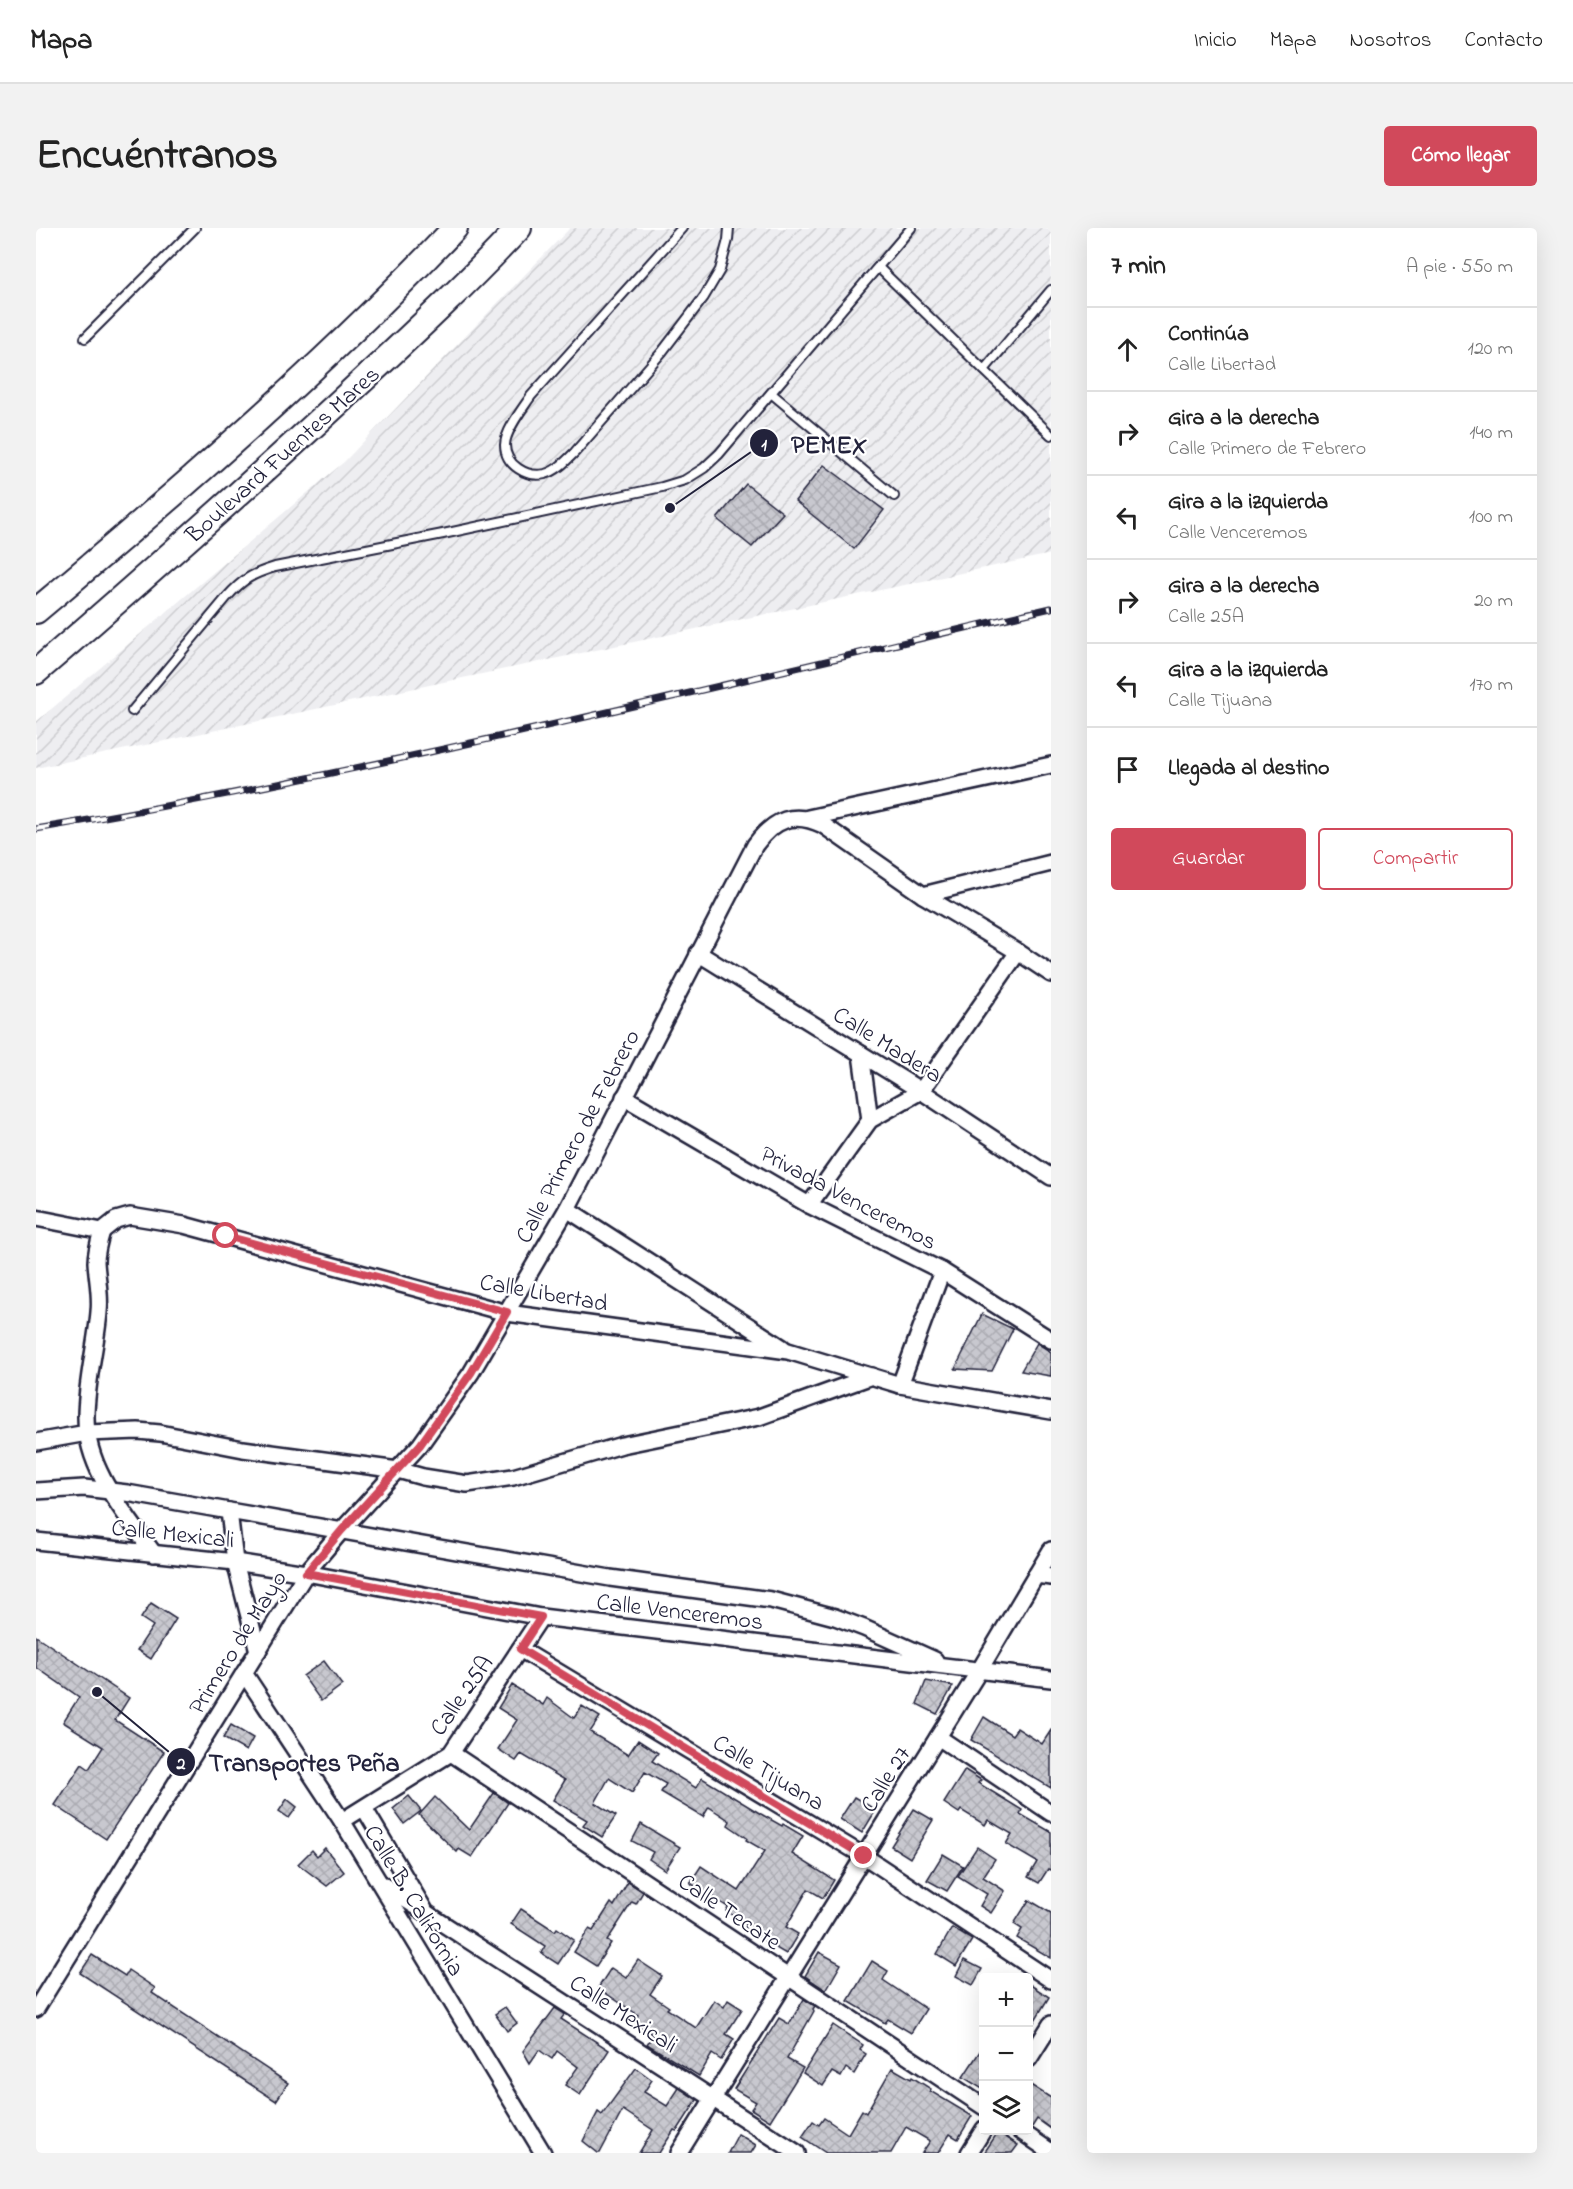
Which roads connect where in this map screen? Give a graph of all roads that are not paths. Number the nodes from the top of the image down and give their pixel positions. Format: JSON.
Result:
{"nodes":[{"id":1,"x":195,"y":228,"type":"edge"},
{"id":2,"x":456,"y":228,"type":"edge"},
{"id":3,"x":519,"y":228,"type":"edge"},
{"id":4,"x":682,"y":228,"type":"edge"},
{"id":5,"x":729,"y":228,"type":"edge"},
{"id":6,"x":911,"y":228,"type":"edge"},
{"id":7,"x":879,"y":268,"type":"junction"},
{"id":8,"x":1051,"y":290,"type":"edge"},
{"id":9,"x":85,"y":339,"type":"dead end"},
{"id":10,"x":984,"y":370,"type":"junction"},
{"id":11,"x":771,"y":393,"type":"junction"},
{"id":12,"x":1051,"y":435,"type":"edge"},
{"id":13,"x":894,"y":496,"type":"dead end"},
{"id":14,"x":36,"y":611,"type":"edge"},
{"id":15,"x":36,"y":672,"type":"edge"},
{"id":16,"x":132,"y":711,"type":"dead end"},
{"id":17,"x":1051,"y":765,"type":"edge"},
{"id":18,"x":808,"y":818,"type":"junction"},
{"id":19,"x":1051,"y":863,"type":"edge"},
{"id":20,"x":923,"y":895,"type":"junction"},
{"id":21,"x":1018,"y":952,"type":"junction"},
{"id":22,"x":698,"y":953,"type":"junction"},
{"id":23,"x":1050,"y":972,"type":"edge"},
{"id":24,"x":861,"y":1054,"type":"junction"},
{"id":25,"x":921,"y":1091,"type":"junction"},
{"id":26,"x":624,"y":1097,"type":"junction"},
{"id":27,"x":870,"y":1120,"type":"junction"},
{"id":28,"x":1051,"y":1177,"type":"edge"},
{"id":29,"x":808,"y":1205,"type":"junction"},
{"id":30,"x":567,"y":1209,"type":"junction"},
{"id":31,"x":36,"y":1218,"type":"edge"},
{"id":32,"x":102,"y":1231,"type":"junction"},
{"id":33,"x":942,"y":1271,"type":"junction"},
{"id":34,"x":507,"y":1312,"type":"junction"},
{"id":35,"x":1051,"y":1340,"type":"edge"},
{"id":36,"x":788,"y":1351,"type":"junction"},
{"id":37,"x":872,"y":1376,"type":"junction"},
{"id":38,"x":900,"y":1385,"type":"junction"},
{"id":39,"x":1051,"y":1411,"type":"edge"},
{"id":40,"x":87,"y":1433,"type":"junction"},
{"id":41,"x":36,"y":1442,"type":"edge"},
{"id":42,"x":398,"y":1470,"type":"junction"},
{"id":43,"x":108,"y":1490,"type":"junction"},
{"id":44,"x":36,"y":1491,"type":"edge"},
{"id":45,"x":229,"y":1512,"type":"junction"},
{"id":46,"x":342,"y":1530,"type":"junction"},
{"id":47,"x":36,"y":1541,"type":"edge"},
{"id":48,"x":1051,"y":1550,"type":"edge"},
{"id":49,"x":154,"y":1554,"type":"junction"},
{"id":50,"x":235,"y":1562,"type":"junction"},
{"id":51,"x":306,"y":1573,"type":"junction"},
{"id":52,"x":1044,"y":1576,"type":"edge"},
{"id":53,"x":541,"y":1617,"type":"junction"},
{"id":54,"x":520,"y":1649,"type":"junction"},
{"id":55,"x":258,"y":1651,"type":"junction"},
{"id":56,"x":948,"y":1666,"type":"junction"},
{"id":57,"x":979,"y":1671,"type":"junction"},
{"id":58,"x":244,"y":1673,"type":"junction"},
{"id":59,"x":1051,"y":1679,"type":"edge"},
{"id":60,"x":938,"y":1737,"type":"junction"},
{"id":61,"x":451,"y":1753,"type":"junction"},
{"id":62,"x":364,"y":1808,"type":"junction"},
{"id":63,"x":1051,"y":1813,"type":"edge"},
{"id":64,"x":342,"y":1821,"type":"junction"},
{"id":65,"x":864,"y":1856,"type":"junction"},
{"id":66,"x":375,"y":1880,"type":"junction"},
{"id":67,"x":425,"y":1912,"type":"junction"},
{"id":68,"x":788,"y":1977,"type":"junction"},
{"id":69,"x":1051,"y":1980,"type":"edge"},
{"id":70,"x":36,"y":2009,"type":"edge"},
{"id":71,"x":1051,"y":2024,"type":"edge"},
{"id":72,"x":1033,"y":2053,"type":"edge"},
{"id":73,"x":713,"y":2098,"type":"junction"},
{"id":74,"x":979,"y":2104,"type":"edge"},
{"id":75,"x":980,"y":2135,"type":"edge"},
{"id":76,"x":1026,"y":2135,"type":"edge"},
{"id":77,"x":1051,"y":2152,"type":"edge"},
{"id":78,"x":543,"y":2153,"type":"edge"},
{"id":79,"x":679,"y":2153,"type":"edge"},
{"id":80,"x":797,"y":2153,"type":"edge"},
{"id":81,"x":969,"y":2153,"type":"edge"}],
"edges":[{"from":1,"to":9,"type":"lane"},
{"from":2,"to":14,"type":"highway","name":"Boulevard Fuentes Mares"},
{"from":3,"to":15,"type":"highway","name":"Boulevard Fuentes Mares"},
{"from":4,"to":5,"type":"lane"},
{"from":6,"to":7,"type":"lane"},
{"from":7,"to":10,"type":"lane"},
{"from":7,"to":11,"type":"lane"},
{"from":8,"to":10,"type":"lane"},
{"from":10,"to":12,"type":"lane"},
{"from":11,"to":13,"type":"lane"},
{"from":11,"to":16,"type":"lane"},
{"from":17,"to":18,"type":"street"},
{"from":18,"to":20,"type":"street"},
{"from":18,"to":22,"type":"street","name":"Calle Primero de Febrero"},
{"from":19,"to":20,"type":"street"},
{"from":20,"to":21,"type":"street"},
{"from":21,"to":23,"type":"street"},
{"from":21,"to":25,"type":"street"},
{"from":22,"to":24,"type":"street","name":"Calle Madera"},
{"from":22,"to":26,"type":"street","name":"Calle Primero de Febrero"},
{"from":24,"to":25,"type":"street","name":"Calle Madera"},
{"from":24,"to":27,"type":"street"},
{"from":25,"to":27,"type":"street"},
{"from":25,"to":28,"type":"street","name":"Calle Madera"},
{"from":26,"to":29,"type":"street","name":"Privada Venceremos"},
{"from":26,"to":30,"type":"street","name":"Calle Primero de Febrero"},
{"from":27,"to":29,"type":"street"},
{"from":29,"to":33,"type":"street","name":"Privada Venceremos"},
{"from":30,"to":34,"type":"street","name":"Calle Primero de Febrero"},
{"from":30,"to":36,"type":"street"},
{"from":31,"to":32,"type":"street"},
{"from":32,"to":34,"type":"street","name":"Calle Libertad"},
{"from":32,"to":40,"type":"street"},
{"from":33,"to":35,"type":"street","name":"Privada Venceremos"},
{"from":33,"to":38,"type":"street"},
{"from":34,"to":36,"type":"street","name":"Calle Libertad"},
{"from":34,"to":42,"type":"street","name":"Calle Primero de Febrero"},
{"from":36,"to":37,"type":"street","name":"Calle Libertad"},
{"from":37,"to":38,"type":"street","name":"Calle Libertad"},
{"from":37,"to":42,"type":"street"},
{"from":38,"to":39,"type":"street","name":"Calle Libertad"},
{"from":40,"to":41,"type":"street"},
{"from":40,"to":42,"type":"street"},
{"from":40,"to":43,"type":"street"},
{"from":42,"to":46,"type":"street","name":"Calle Primero de Febrero"},
{"from":43,"to":44,"type":"street"},
{"from":43,"to":45,"type":"street"},
{"from":43,"to":49,"type":"street"},
{"from":45,"to":46,"type":"street"},
{"from":45,"to":50,"type":"street"},
{"from":46,"to":51,"type":"street","name":"Calle Primero de Febrero"},
{"from":46,"to":56,"type":"street"},
{"from":47,"to":49,"type":"street","name":"Calle Mexicali"},
{"from":48,"to":52,"type":"street","name":"Calle 27"},
{"from":49,"to":50,"type":"street","name":"Calle Mexicali"},
{"from":50,"to":51,"type":"street","name":"Calle Mexicali"},
{"from":50,"to":55,"type":"street"},
{"from":51,"to":53,"type":"street","name":"Calle Venceremos"},
{"from":51,"to":55,"type":"street","name":"Primero de Mayo"},
{"from":52,"to":57,"type":"street","name":"Calle 27"},
{"from":53,"to":54,"type":"street","name":"Calle 25A"},
{"from":53,"to":56,"type":"street","name":"Calle Venceremos"},
{"from":54,"to":61,"type":"street","name":"Calle 25A"},
{"from":54,"to":65,"type":"street","name":"Calle Tijuana"},
{"from":55,"to":58,"type":"street","name":"Primero de Mayo"},
{"from":56,"to":57,"type":"street","name":"Calle Venceremos"},
{"from":57,"to":59,"type":"street","name":"Calle Venceremos"},
{"from":57,"to":60,"type":"street","name":"Calle 27"},
{"from":58,"to":64,"type":"street","name":"Calle B. California"},
{"from":58,"to":70,"type":"street","name":"Primero de Mayo"},
{"from":60,"to":63,"type":"street"},
{"from":60,"to":65,"type":"street","name":"Calle 27"},
{"from":61,"to":62,"type":"street","name":"Calle 25A"},
{"from":61,"to":68,"type":"street","name":"Calle Tecate"},
{"from":62,"to":64,"type":"street","name":"Calle 25A"},
{"from":62,"to":67,"type":"street","name":"Calle Mexicali"},
{"from":64,"to":66,"type":"street","name":"Calle B. California"},
{"from":65,"to":68,"type":"street","name":"Calle 27"},
{"from":65,"to":69,"type":"street","name":"Calle Tijuana"},
{"from":66,"to":67,"type":"street","name":"Calle Mexicali"},
{"from":66,"to":78,"type":"street","name":"Calle B. California"},
{"from":67,"to":73,"type":"street","name":"Calle Mexicali"},
{"from":68,"to":73,"type":"street","name":"Calle 27"},
{"from":68,"to":74,"type":"street","name":"Calle Tecate"},
{"from":71,"to":72,"type":"street"},
{"from":73,"to":79,"type":"street","name":"Calle 27"},
{"from":73,"to":80,"type":"street","name":"Calle Mexicali"},
{"from":75,"to":81,"type":"street"},
{"from":76,"to":77,"type":"street"}]}
